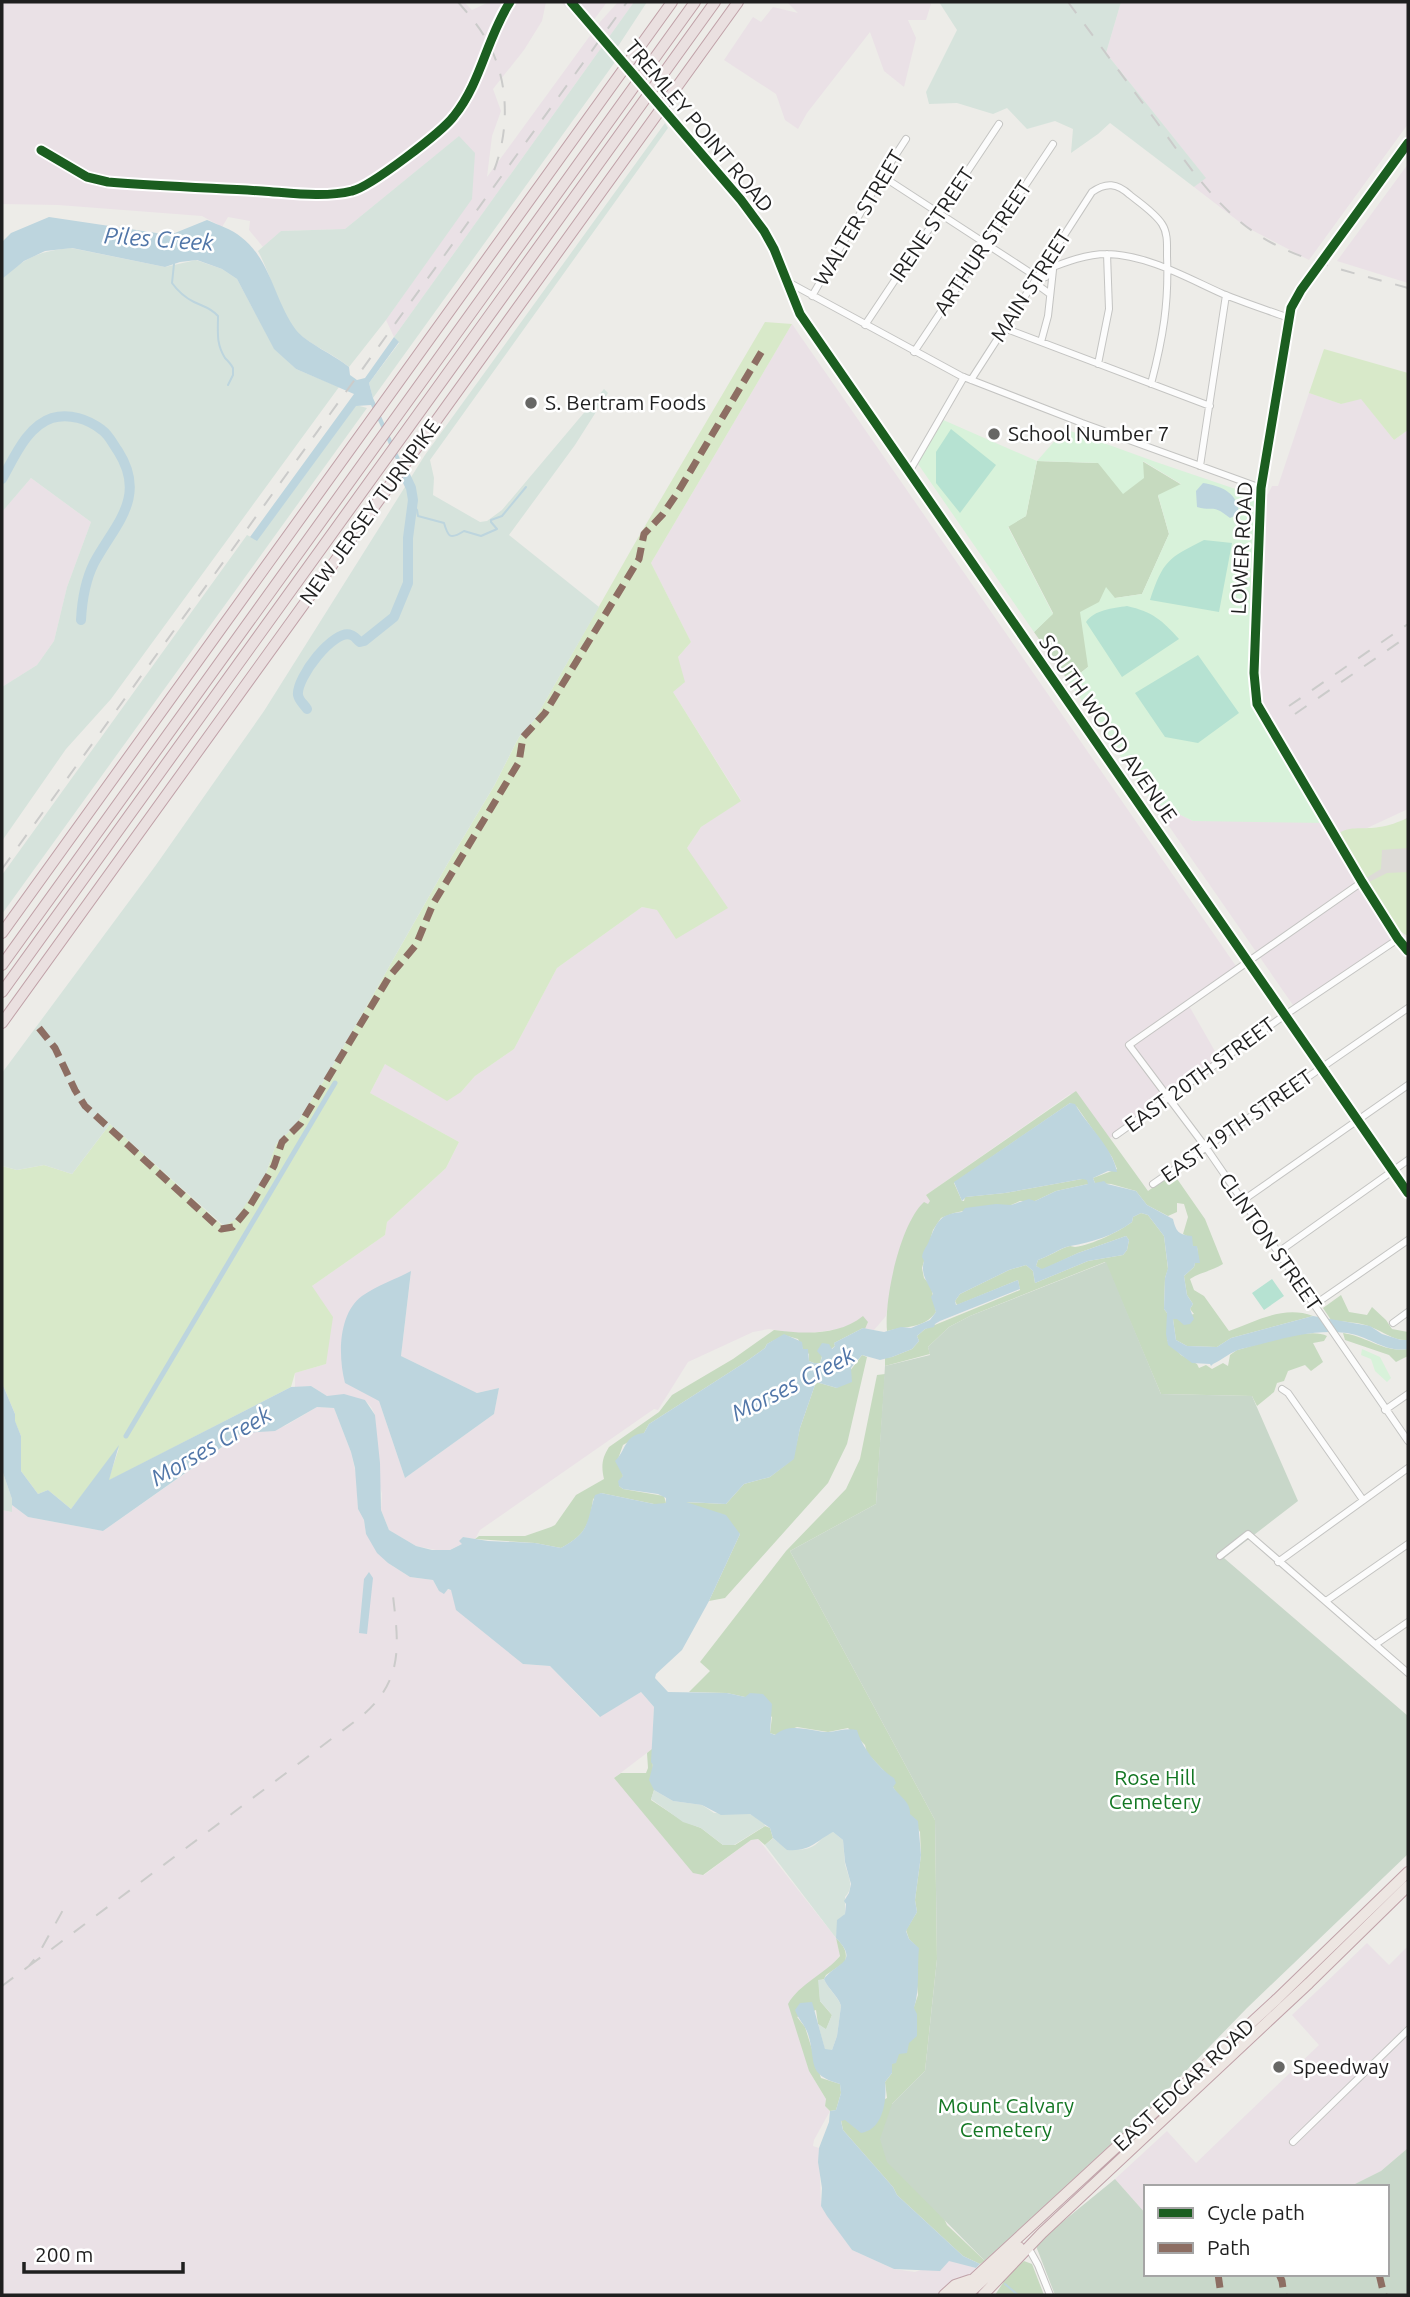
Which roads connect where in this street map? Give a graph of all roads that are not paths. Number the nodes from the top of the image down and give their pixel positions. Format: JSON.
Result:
{"nodes":[{"id":1,"x":510,"y":2,"type":"edge"},
{"id":2,"x":571,"y":2,"type":"edge"},
{"id":3,"x":672,"y":2,"type":"edge"},
{"id":4,"x":695,"y":2,"type":"edge"},
{"id":5,"x":715,"y":2,"type":"edge"},
{"id":6,"x":738,"y":2,"type":"edge"},
{"id":7,"x":999,"y":124,"type":"dead end"},
{"id":8,"x":906,"y":139,"type":"dead end"},
{"id":9,"x":1408,"y":143,"type":"edge"},
{"id":10,"x":1053,"y":144,"type":"dead end"},
{"id":11,"x":41,"y":150,"type":"dead end"},
{"id":12,"x":882,"y":176,"type":"junction"},
{"id":13,"x":940,"y":213,"type":"junction"},
{"id":14,"x":986,"y":244,"type":"junction"},
{"id":15,"x":1107,"y":254,"type":"junction"},
{"id":16,"x":1053,"y":268,"type":"junction"},
{"id":17,"x":1167,"y":269,"type":"junction"},
{"id":18,"x":1037,"y":275,"type":"junction"},
{"id":19,"x":788,"y":282,"type":"junction"},
{"id":20,"x":1028,"y":290,"type":"junction"},
{"id":21,"x":1226,"y":295,"type":"junction"},
{"id":22,"x":812,"y":296,"type":"junction"},
{"id":23,"x":1051,"y":297,"type":"junction"},
{"id":24,"x":1289,"y":318,"type":"junction"},
{"id":25,"x":865,"y":325,"type":"junction"},
{"id":26,"x":1004,"y":328,"type":"junction"},
{"id":27,"x":1041,"y":342,"type":"junction"},
{"id":28,"x":914,"y":352,"type":"junction"},
{"id":29,"x":1098,"y":364,"type":"junction"},
{"id":30,"x":968,"y":379,"type":"junction"},
{"id":31,"x":1151,"y":384,"type":"junction"},
{"id":32,"x":1210,"y":406,"type":"junction"},
{"id":33,"x":1200,"y":466,"type":"junction"},
{"id":34,"x":909,"y":472,"type":"junction"},
{"id":35,"x":1261,"y":488,"type":"junction"},
{"id":36,"x":1362,"y":882,"type":"junction"},
{"id":37,"x":2,"y":933,"type":"edge"},
{"id":38,"x":1398,"y":939,"type":"junction"},
{"id":39,"x":1408,"y":942,"type":"edge"},
{"id":40,"x":1408,"y":951,"type":"edge"},
{"id":41,"x":1247,"y":961,"type":"junction"},
{"id":42,"x":2,"y":965,"type":"edge"},
{"id":43,"x":2,"y":992,"type":"edge"},
{"id":44,"x":1408,"y":1008,"type":"edge"},
{"id":45,"x":1285,"y":1015,"type":"junction"},
{"id":46,"x":2,"y":1023,"type":"edge"},
{"id":47,"x":1321,"y":1068,"type":"junction"},
{"id":48,"x":1408,"y":1085,"type":"edge"},
{"id":49,"x":1170,"y":1097,"type":"junction"},
{"id":50,"x":1358,"y":1120,"type":"junction"},
{"id":51,"x":1116,"y":1135,"type":"dead end"},
{"id":52,"x":1206,"y":1149,"type":"junction"},
{"id":53,"x":1408,"y":1160,"type":"edge"},
{"id":54,"x":1393,"y":1171,"type":"junction"},
{"id":55,"x":1153,"y":1184,"type":"dead end"},
{"id":56,"x":1408,"y":1193,"type":"edge"},
{"id":57,"x":1242,"y":1201,"type":"junction"},
{"id":58,"x":1408,"y":1240,"type":"edge"},
{"id":59,"x":1277,"y":1253,"type":"junction"},
{"id":60,"x":1314,"y":1305,"type":"junction"},
{"id":61,"x":1408,"y":1312,"type":"edge"},
{"id":62,"x":1393,"y":1323,"type":"dead end"},
{"id":63,"x":1282,"y":1389,"type":"dead end"},
{"id":64,"x":1408,"y":1394,"type":"edge"},
{"id":65,"x":1385,"y":1410,"type":"junction"},
{"id":66,"x":1408,"y":1441,"type":"edge"},
{"id":67,"x":1408,"y":1468,"type":"edge"},
{"id":68,"x":1363,"y":1500,"type":"junction"},
{"id":69,"x":1408,"y":1544,"type":"edge"},
{"id":70,"x":1220,"y":1556,"type":"dead end"},
{"id":71,"x":1278,"y":1562,"type":"junction"},
{"id":72,"x":1326,"y":1601,"type":"junction"},
{"id":73,"x":1408,"y":1622,"type":"edge"},
{"id":74,"x":1376,"y":1644,"type":"junction"},
{"id":75,"x":1408,"y":1673,"type":"edge"},
{"id":76,"x":1408,"y":1872,"type":"edge"},
{"id":77,"x":1408,"y":1886,"type":"edge"},
{"id":78,"x":1408,"y":2030,"type":"edge"},
{"id":79,"x":1293,"y":2141,"type":"dead end"},
{"id":80,"x":1063,"y":2213,"type":"junction"},
{"id":81,"x":1028,"y":2247,"type":"junction"},
{"id":82,"x":973,"y":2280,"type":"junction"},
{"id":83,"x":944,"y":2295,"type":"edge"},
{"id":84,"x":956,"y":2295,"type":"edge"},
{"id":85,"x":967,"y":2295,"type":"edge"},
{"id":86,"x":983,"y":2295,"type":"edge"},
{"id":87,"x":1050,"y":2295,"type":"edge"}],
"edges":[{"from":1,"to":11,"type":"street","bridge":true},
{"from":2,"to":19,"type":"street","name":"TREMLEY POINT ROAD","bridge":true},
{"from":3,"to":37,"type":"highway"},
{"from":4,"to":42,"type":"highway","name":"NEW JERSEY TURNPIKE"},
{"from":5,"to":43,"type":"highway","name":"NEW JERSEY TURNPIKE"},
{"from":6,"to":46,"type":"highway","name":"NEW JERSEY TURNPIKE"},
{"from":7,"to":13,"type":"street","name":"IRENE STREET"},
{"from":8,"to":12,"type":"street","name":"WALTER STREET"},
{"from":9,"to":24,"type":"street","name":"LOWER ROAD"},
{"from":10,"to":14,"type":"street","name":"ARTHUR STREET"},
{"from":12,"to":13,"type":"street"},
{"from":12,"to":22,"type":"street","name":"WALTER STREET"},
{"from":13,"to":14,"type":"street"},
{"from":13,"to":25,"type":"street","name":"IRENE STREET"},
{"from":14,"to":18,"type":"street"},
{"from":14,"to":28,"type":"street","name":"ARTHUR STREET"},
{"from":15,"to":16,"type":"street"},
{"from":15,"to":17,"type":"street"},
{"from":15,"to":29,"type":"street"},
{"from":16,"to":18,"type":"street"},
{"from":16,"to":23,"type":"street"},
{"from":17,"to":18,"type":"street","name":"MAIN STREET"},
{"from":17,"to":21,"type":"street"},
{"from":17,"to":31,"type":"street"},
{"from":18,"to":20,"type":"street","name":"MAIN STREET"},
{"from":19,"to":22,"type":"street"},
{"from":19,"to":34,"type":"street","name":"SOUTH WOOD AVENUE"},
{"from":20,"to":23,"type":"street"},
{"from":20,"to":26,"type":"street","name":"MAIN STREET"},
{"from":21,"to":24,"type":"street"},
{"from":21,"to":32,"type":"street"},
{"from":22,"to":25,"type":"street"},
{"from":23,"to":27,"type":"street"},
{"from":24,"to":35,"type":"street","name":"LOWER ROAD"},
{"from":25,"to":28,"type":"street"},
{"from":26,"to":27,"type":"street"},
{"from":26,"to":30,"type":"street","name":"MAIN STREET"},
{"from":27,"to":29,"type":"street"},
{"from":28,"to":30,"type":"street"},
{"from":29,"to":31,"type":"street"},
{"from":30,"to":33,"type":"street"},
{"from":30,"to":34,"type":"street","name":"MAIN STREET"},
{"from":31,"to":32,"type":"street"},
{"from":32,"to":33,"type":"street"},
{"from":33,"to":35,"type":"street"},
{"from":34,"to":41,"type":"street","name":"SOUTH WOOD AVENUE"},
{"from":35,"to":36,"type":"street","name":"LOWER ROAD"},
{"from":36,"to":38,"type":"street","name":"LOWER ROAD"},
{"from":36,"to":41,"type":"street"},
{"from":38,"to":39,"type":"street"},
{"from":38,"to":40,"type":"street","name":"LOWER ROAD"},
{"from":38,"to":45,"type":"street","name":"EAST 20TH STREET"},
{"from":41,"to":45,"type":"street","name":"SOUTH WOOD AVENUE"},
{"from":41,"to":49,"type":"street","name":"CLINTON STREET"},
{"from":44,"to":47,"type":"street","name":"EAST 19TH STREET"},
{"from":45,"to":47,"type":"street","name":"SOUTH WOOD AVENUE"},
{"from":45,"to":49,"type":"street","name":"EAST 20TH STREET"},
{"from":47,"to":50,"type":"street","name":"SOUTH WOOD AVENUE"},
{"from":47,"to":52,"type":"street","name":"EAST 19TH STREET"},
{"from":48,"to":50,"type":"street"},
{"from":49,"to":51,"type":"street","name":"EAST 20TH STREET"},
{"from":49,"to":52,"type":"street","name":"CLINTON STREET"},
{"from":50,"to":54,"type":"street","name":"SOUTH WOOD AVENUE"},
{"from":50,"to":57,"type":"street"},
{"from":52,"to":55,"type":"street","name":"EAST 19TH STREET"},
{"from":52,"to":57,"type":"street","name":"CLINTON STREET"},
{"from":53,"to":54,"type":"street"},
{"from":54,"to":56,"type":"street","name":"SOUTH WOOD AVENUE"},
{"from":54,"to":59,"type":"street"},
{"from":57,"to":59,"type":"street","name":"CLINTON STREET"},
{"from":58,"to":60,"type":"street"},
{"from":59,"to":60,"type":"street","name":"CLINTON STREET"},
{"from":60,"to":65,"type":"street","name":"CLINTON STREET"},
{"from":61,"to":62,"type":"street"},
{"from":63,"to":68,"type":"street"},
{"from":64,"to":65,"type":"street"},
{"from":65,"to":66,"type":"street","name":"CLINTON STREET"},
{"from":67,"to":68,"type":"street"},
{"from":68,"to":71,"type":"street"},
{"from":69,"to":72,"type":"street"},
{"from":70,"to":71,"type":"street"},
{"from":71,"to":72,"type":"street"},
{"from":72,"to":74,"type":"street"},
{"from":73,"to":74,"type":"street"},
{"from":74,"to":75,"type":"street"},
{"from":76,"to":82,"type":"highway","name":"EAST EDGAR ROAD"},
{"from":77,"to":80,"type":"highway","name":"EAST EDGAR ROAD"},
{"from":78,"to":79,"type":"street"},
{"from":80,"to":81,"type":"highway","name":"EAST EDGAR ROAD"},
{"from":80,"to":85,"type":"highway"},
{"from":81,"to":86,"type":"highway","name":"EAST EDGAR ROAD"},
{"from":81,"to":87,"type":"street"},
{"from":82,"to":83,"type":"highway"},
{"from":82,"to":84,"type":"highway","name":"EAST EDGAR ROAD"}]}
